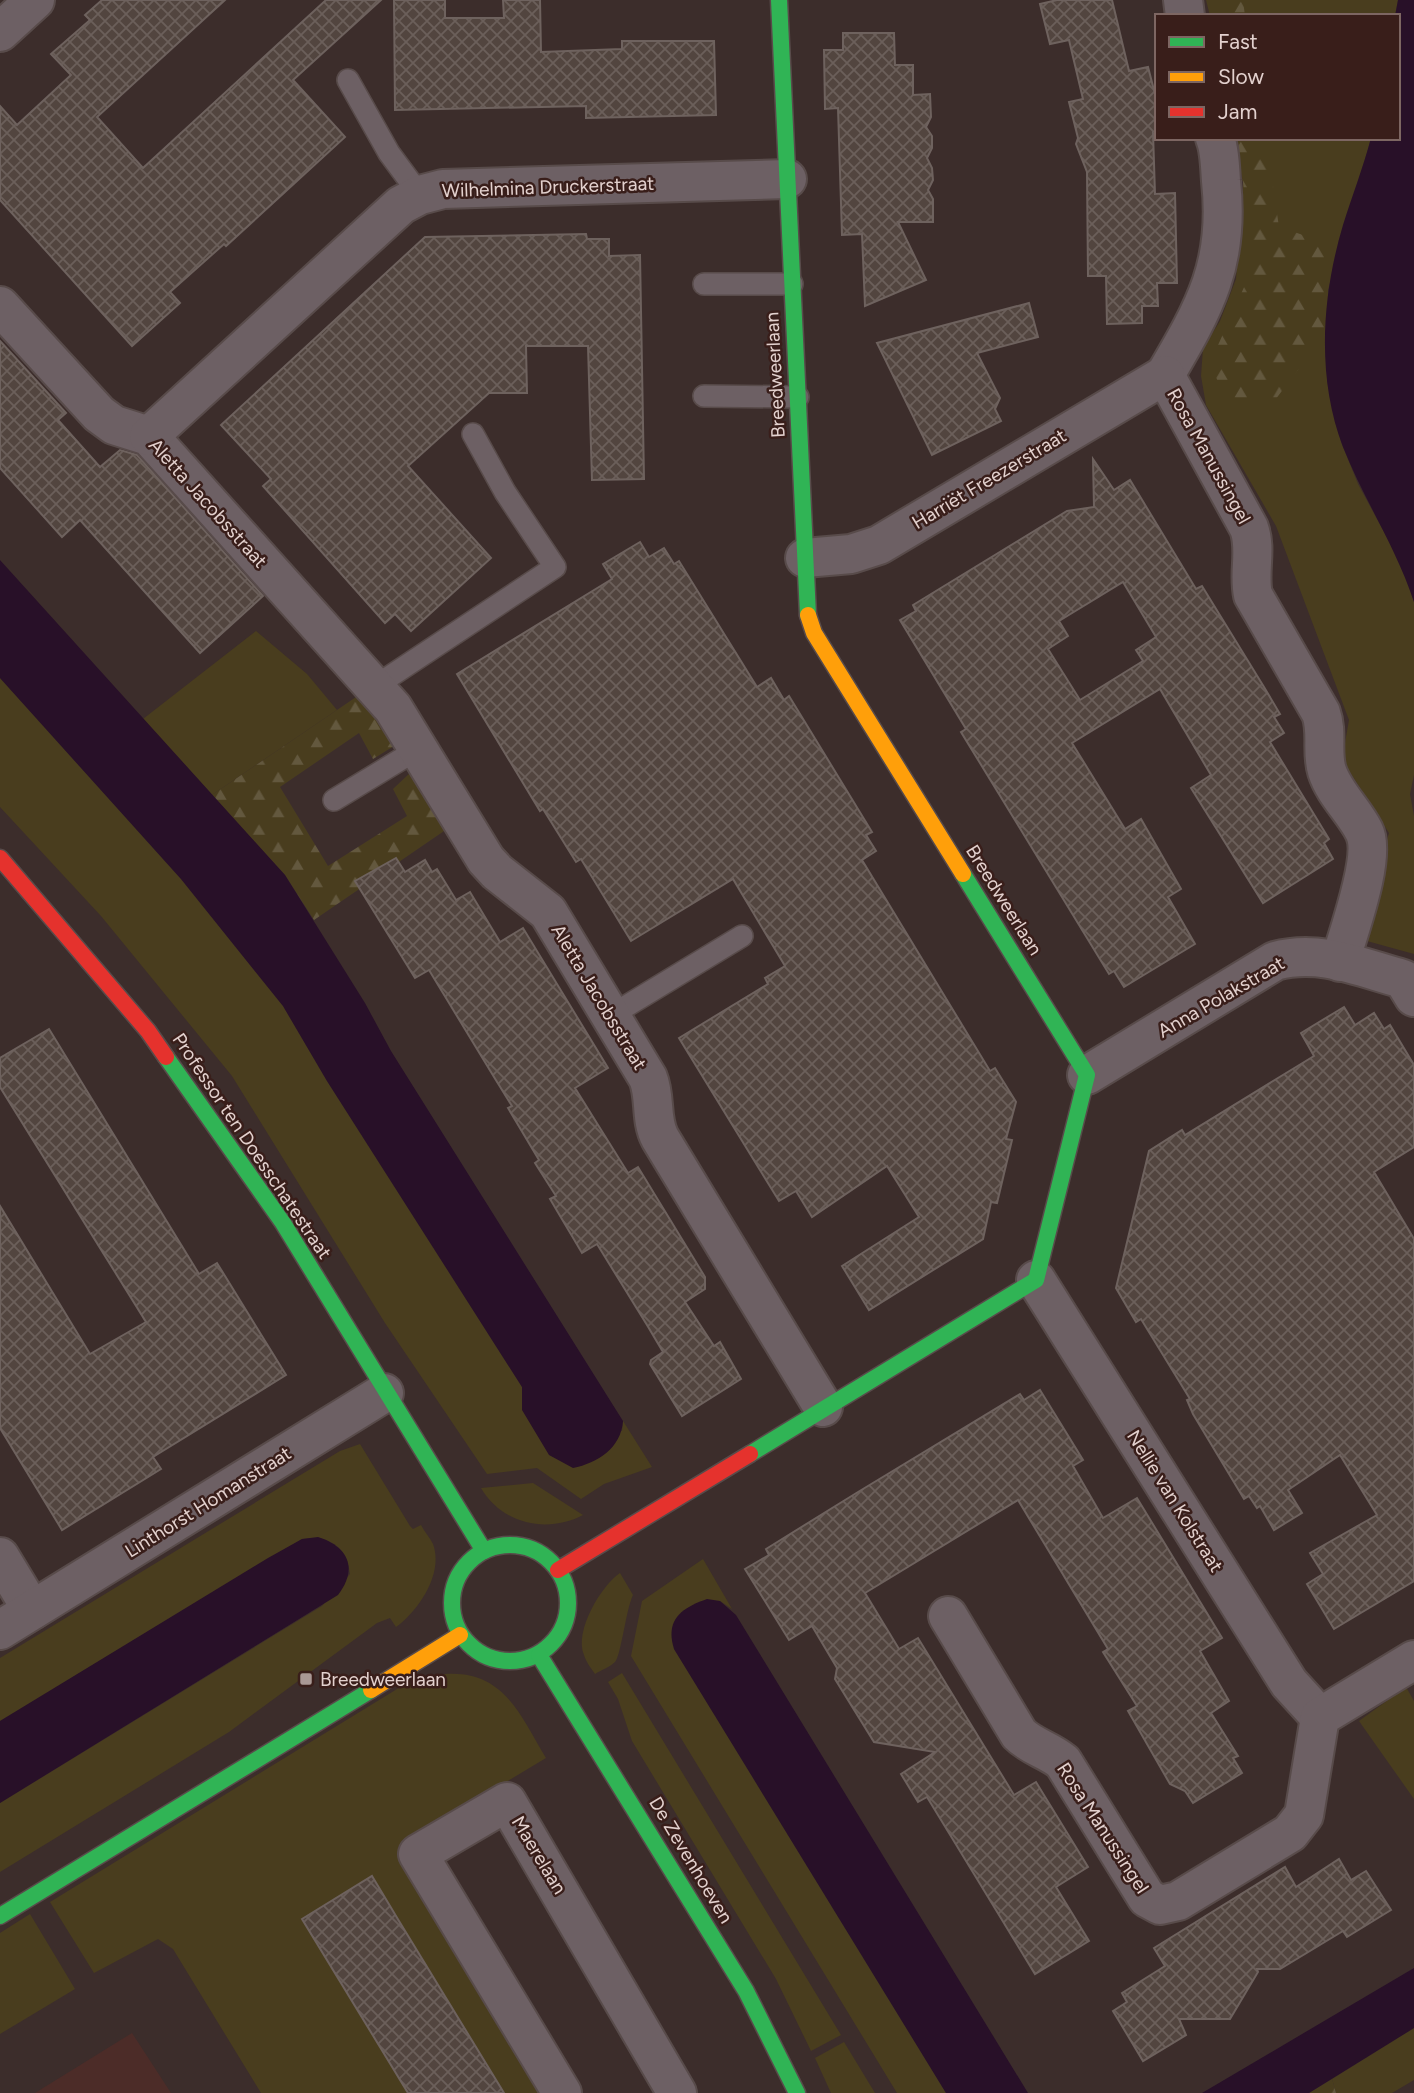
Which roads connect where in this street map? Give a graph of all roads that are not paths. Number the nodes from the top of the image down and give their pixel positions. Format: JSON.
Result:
{"nodes":[{"id":1,"x":35,"y":0,"type":"edge"},
{"id":2,"x":779,"y":0,"type":"edge"},
{"id":3,"x":0,"y":32,"type":"edge"},
{"id":4,"x":348,"y":80,"type":"dead end"},
{"id":5,"x":1215,"y":140,"type":"edge"},
{"id":6,"x":787,"y":179,"type":"junction"},
{"id":7,"x":420,"y":195,"type":"junction"},
{"id":8,"x":704,"y":284,"type":"dead end"},
{"id":9,"x":792,"y":284,"type":"junction"},
{"id":10,"x":0,"y":306,"type":"edge"},
{"id":11,"x":1165,"y":375,"type":"junction"},
{"id":12,"x":704,"y":396,"type":"dead end"},
{"id":13,"x":797,"y":397,"type":"junction"},
{"id":14,"x":473,"y":434,"type":"dead end"},
{"id":15,"x":149,"y":436,"type":"junction"},
{"id":16,"x":805,"y":558,"type":"junction"},
{"id":17,"x":374,"y":687,"type":"junction"},
{"id":18,"x":418,"y":749,"type":"junction"},
{"id":19,"x":334,"y":800,"type":"dead end"},
{"id":20,"x":0,"y":858,"type":"edge"},
{"id":21,"x":742,"y":936,"type":"dead end"},
{"id":22,"x":1340,"y":962,"type":"junction"},
{"id":23,"x":1409,"y":988,"type":"edge"},
{"id":24,"x":610,"y":1016,"type":"junction"},
{"id":25,"x":1087,"y":1075,"type":"junction"},
{"id":26,"x":1036,"y":1280,"type":"junction"},
{"id":27,"x":384,"y":1393,"type":"junction"},
{"id":28,"x":823,"y":1407,"type":"junction"},
{"id":29,"x":484,"y":1551,"type":"junction"},
{"id":30,"x":0,"y":1557,"type":"edge"},
{"id":31,"x":558,"y":1570,"type":"junction"},
{"id":32,"x":32,"y":1610,"type":"junction"},
{"id":33,"x":948,"y":1616,"type":"dead end"},
{"id":34,"x":0,"y":1630,"type":"edge"},
{"id":35,"x":460,"y":1635,"type":"junction"},
{"id":36,"x":539,"y":1655,"type":"junction"},
{"id":37,"x":1414,"y":1660,"type":"edge"},
{"id":38,"x":1320,"y":1717,"type":"junction"},
{"id":39,"x":0,"y":1916,"type":"edge"},
{"id":40,"x":562,"y":2093,"type":"edge"},
{"id":41,"x":677,"y":2093,"type":"edge"},
{"id":42,"x":797,"y":2093,"type":"edge"}],
"edges":[{"from":1,"to":3,"type":"street"},
{"from":2,"to":6,"type":"street","name":"Breedweerlaan"},
{"from":4,"to":7,"type":"lane"},
{"from":5,"to":11,"type":"street","name":"Rosa Manussingel"},
{"from":6,"to":7,"type":"street","name":"Wilhelmina Druckerstraat"},
{"from":6,"to":9,"type":"street","name":"Breedweerlaan"},
{"from":7,"to":15,"type":"street","name":"Wilhelmina Druckerstraat"},
{"from":8,"to":9,"type":"lane"},
{"from":9,"to":13,"type":"street","name":"Breedweerlaan"},
{"from":10,"to":15,"type":"street","name":"Aletta Jacobsstraat"},
{"from":11,"to":16,"type":"street","name":"Harriët Freezerstraat"},
{"from":11,"to":22,"type":"street","name":"Rosa Manussingel"},
{"from":12,"to":13,"type":"lane"},
{"from":13,"to":16,"type":"street","name":"Breedweerlaan"},
{"from":14,"to":17,"type":"lane"},
{"from":15,"to":17,"type":"street","name":"Aletta Jacobsstraat"},
{"from":16,"to":25,"type":"street","name":"Breedweerlaan"},
{"from":17,"to":18,"type":"street","name":"Aletta Jacobsstraat"},
{"from":18,"to":19,"type":"lane"},
{"from":18,"to":24,"type":"street","name":"Aletta Jacobsstraat"},
{"from":20,"to":27,"type":"street","name":"Professor ten Doesschatestraat"},
{"from":21,"to":24,"type":"lane"},
{"from":22,"to":23,"type":"street","name":"Anna Polakstraat"},
{"from":22,"to":25,"type":"street","name":"Anna Polakstraat"},
{"from":24,"to":28,"type":"street","name":"Aletta Jacobsstraat"},
{"from":25,"to":26,"type":"street"},
{"from":26,"to":28,"type":"street"},
{"from":26,"to":38,"type":"street","name":"Nellie van Kolstraat"},
{"from":27,"to":29,"type":"street","name":"Professor ten Doesschatestraat"},
{"from":27,"to":32,"type":"street","name":"Linthorst Homanstraat"},
{"from":28,"to":31,"type":"street"},
{"from":29,"to":31,"type":"street"},
{"from":29,"to":35,"type":"street"},
{"from":30,"to":32,"type":"street"},
{"from":31,"to":36,"type":"street"},
{"from":32,"to":34,"type":"street","name":"Linthorst Homanstraat"},
{"from":33,"to":38,"type":"street","name":"Rosa Manussingel"},
{"from":35,"to":36,"type":"street"},
{"from":35,"to":39,"type":"street"},
{"from":36,"to":42,"type":"street","name":"De Zevenhoeven"},
{"from":37,"to":38,"type":"street"},
{"from":40,"to":41,"type":"street","name":"Maerelaan"}]}
